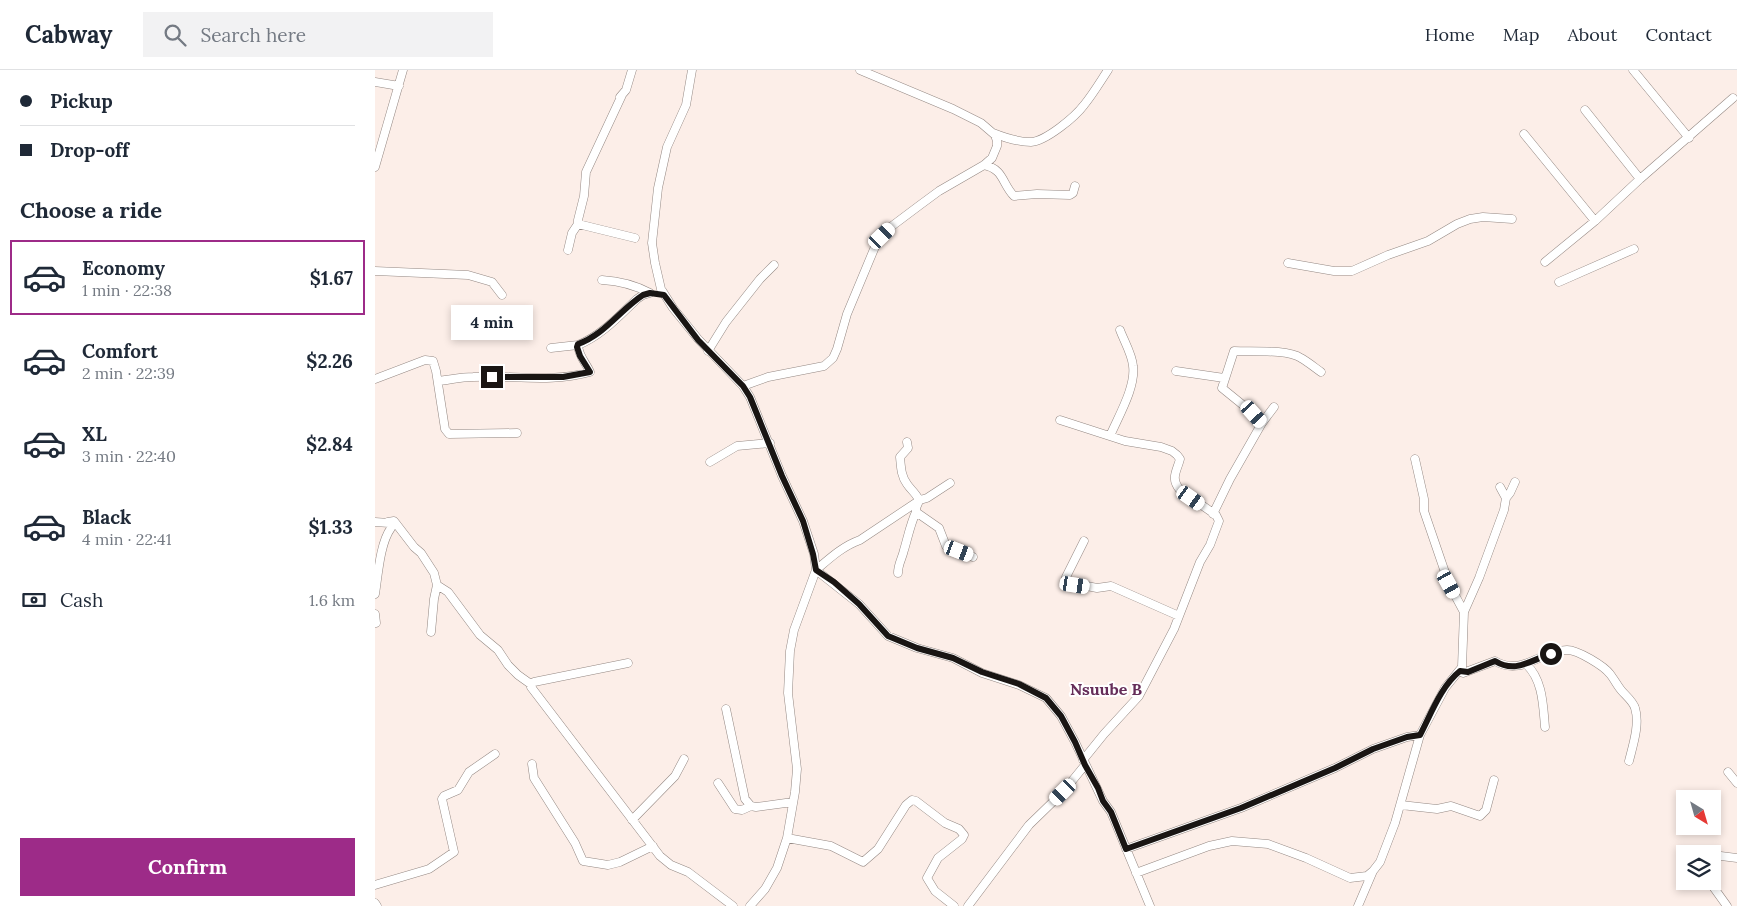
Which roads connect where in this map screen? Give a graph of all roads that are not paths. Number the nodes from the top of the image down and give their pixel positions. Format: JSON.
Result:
{"nodes":[{"id":1,"x":403,"y":70,"type":"edge"},
{"id":2,"x":632,"y":70,"type":"edge"},
{"id":3,"x":692,"y":70,"type":"edge"},
{"id":4,"x":860,"y":70,"type":"edge"},
{"id":5,"x":1108,"y":70,"type":"edge"},
{"id":6,"x":1633,"y":70,"type":"edge"},
{"id":7,"x":375,"y":82,"type":"edge"},
{"id":8,"x":399,"y":86,"type":"junction"},
{"id":9,"x":622,"y":95,"type":"junction"},
{"id":10,"x":1733,"y":98,"type":"dead end"},
{"id":11,"x":615,"y":101,"type":"dead end"},
{"id":12,"x":1585,"y":110,"type":"dead end"},
{"id":13,"x":992,"y":132,"type":"junction"},
{"id":14,"x":1524,"y":134,"type":"dead end"},
{"id":15,"x":1689,"y":138,"type":"junction"},
{"id":16,"x":985,"y":165,"type":"junction"},
{"id":17,"x":375,"y":167,"type":"edge"},
{"id":18,"x":1640,"y":179,"type":"junction"},
{"id":19,"x":1075,"y":186,"type":"dead end"},
{"id":20,"x":1512,"y":219,"type":"dead end"},
{"id":21,"x":1595,"y":221,"type":"junction"},
{"id":22,"x":578,"y":224,"type":"junction"},
{"id":23,"x":635,"y":238,"type":"dead end"},
{"id":24,"x":1634,"y":249,"type":"dead end"},
{"id":25,"x":568,"y":250,"type":"dead end"},
{"id":26,"x":1545,"y":262,"type":"dead end"},
{"id":27,"x":1288,"y":263,"type":"dead end"},
{"id":28,"x":774,"y":265,"type":"dead end"},
{"id":29,"x":375,"y":271,"type":"edge"},
{"id":30,"x":602,"y":280,"type":"dead end"},
{"id":31,"x":1559,"y":282,"type":"dead end"},
{"id":32,"x":650,"y":293,"type":"junction"},
{"id":33,"x":502,"y":295,"type":"dead end"},
{"id":34,"x":664,"y":295,"type":"junction"},
{"id":35,"x":1120,"y":330,"type":"dead end"},
{"id":36,"x":578,"y":344,"type":"junction"},
{"id":37,"x":551,"y":348,"type":"dead end"},
{"id":38,"x":709,"y":351,"type":"junction"},
{"id":39,"x":1176,"y":371,"type":"dead end"},
{"id":40,"x":1321,"y":372,"type":"dead end"},
{"id":41,"x":1224,"y":378,"type":"junction"},
{"id":42,"x":375,"y":379,"type":"edge"},
{"id":43,"x":438,"y":381,"type":"junction"},
{"id":44,"x":743,"y":386,"type":"junction"},
{"id":45,"x":1274,"y":407,"type":"dead end"},
{"id":46,"x":1060,"y":420,"type":"dead end"},
{"id":47,"x":1262,"y":422,"type":"junction"},
{"id":48,"x":517,"y":433,"type":"dead end"},
{"id":49,"x":1110,"y":436,"type":"junction"},
{"id":50,"x":907,"y":442,"type":"dead end"},
{"id":51,"x":770,"y":443,"type":"junction"},
{"id":52,"x":1415,"y":459,"type":"dead end"},
{"id":53,"x":710,"y":462,"type":"dead end"},
{"id":54,"x":1515,"y":482,"type":"dead end"},
{"id":55,"x":950,"y":483,"type":"dead end"},
{"id":56,"x":1501,"y":487,"type":"dead end"},
{"id":57,"x":1506,"y":498,"type":"junction"},
{"id":58,"x":919,"y":500,"type":"junction"},
{"id":59,"x":916,"y":512,"type":"junction"},
{"id":60,"x":1213,"y":514,"type":"junction"},
{"id":61,"x":375,"y":522,"type":"edge"},
{"id":62,"x":388,"y":522,"type":"junction"},
{"id":63,"x":1084,"y":541,"type":"dead end"},
{"id":64,"x":973,"y":557,"type":"dead end"},
{"id":65,"x":816,"y":570,"type":"junction"},
{"id":66,"x":898,"y":573,"type":"dead end"},
{"id":67,"x":437,"y":585,"type":"junction"},
{"id":68,"x":375,"y":594,"type":"edge"},
{"id":69,"x":1464,"y":612,"type":"junction"},
{"id":70,"x":375,"y":614,"type":"edge"},
{"id":71,"x":1179,"y":616,"type":"junction"},
{"id":72,"x":376,"y":623,"type":"edge"},
{"id":73,"x":431,"y":632,"type":"dead end"},
{"id":74,"x":628,"y":663,"type":"dead end"},
{"id":75,"x":1526,"y":664,"type":"junction"},
{"id":76,"x":1460,"y":671,"type":"junction"},
{"id":77,"x":531,"y":685,"type":"junction"},
{"id":78,"x":726,"y":709,"type":"dead end"},
{"id":79,"x":1545,"y":727,"type":"dead end"},
{"id":80,"x":1420,"y":735,"type":"junction"},
{"id":81,"x":495,"y":754,"type":"dead end"},
{"id":82,"x":685,"y":759,"type":"dead end"},
{"id":83,"x":1629,"y":761,"type":"dead end"},
{"id":84,"x":1084,"y":762,"type":"junction"},
{"id":85,"x":532,"y":764,"type":"dead end"},
{"id":86,"x":1728,"y":772,"type":"dead end"},
{"id":87,"x":1494,"y":780,"type":"dead end"},
{"id":88,"x":718,"y":783,"type":"dead end"},
{"id":89,"x":1737,"y":783,"type":"edge"},
{"id":90,"x":793,"y":802,"type":"junction"},
{"id":91,"x":1401,"y":805,"type":"junction"},
{"id":92,"x":751,"y":806,"type":"junction"},
{"id":93,"x":632,"y":820,"type":"junction"},
{"id":94,"x":787,"y":838,"type":"junction"},
{"id":95,"x":653,"y":846,"type":"junction"},
{"id":96,"x":1126,"y":849,"type":"junction"},
{"id":97,"x":1721,"y":856,"type":"edge"},
{"id":98,"x":1737,"y":858,"type":"edge"},
{"id":99,"x":1373,"y":871,"type":"junction"},
{"id":100,"x":1136,"y":872,"type":"junction"},
{"id":101,"x":375,"y":885,"type":"edge"},
{"id":102,"x":1715,"y":890,"type":"edge"},
{"id":103,"x":375,"y":902,"type":"edge"},
{"id":104,"x":377,"y":906,"type":"edge"},
{"id":105,"x":733,"y":906,"type":"edge"},
{"id":106,"x":749,"y":906,"type":"edge"},
{"id":107,"x":955,"y":906,"type":"edge"},
{"id":108,"x":968,"y":906,"type":"edge"},
{"id":109,"x":1150,"y":906,"type":"edge"},
{"id":110,"x":1358,"y":906,"type":"edge"},
{"id":111,"x":1727,"y":906,"type":"edge"}],
"edges":[{"from":1,"to":8,"type":"street"},
{"from":2,"to":9,"type":"street"},
{"from":3,"to":34,"type":"street"},
{"from":4,"to":13,"type":"street"},
{"from":5,"to":13,"type":"street"},
{"from":6,"to":15,"type":"street"},
{"from":7,"to":8,"type":"street"},
{"from":8,"to":17,"type":"street"},
{"from":9,"to":11,"type":"street"},
{"from":9,"to":22,"type":"street"},
{"from":10,"to":15,"type":"street"},
{"from":12,"to":18,"type":"street"},
{"from":13,"to":16,"type":"street"},
{"from":14,"to":21,"type":"street"},
{"from":15,"to":18,"type":"street"},
{"from":16,"to":19,"type":"street"},
{"from":16,"to":44,"type":"street"},
{"from":18,"to":21,"type":"street"},
{"from":20,"to":27,"type":"street"},
{"from":21,"to":26,"type":"street"},
{"from":22,"to":23,"type":"street"},
{"from":22,"to":25,"type":"street"},
{"from":24,"to":31,"type":"street"},
{"from":28,"to":38,"type":"street"},
{"from":29,"to":33,"type":"street"},
{"from":30,"to":32,"type":"street"},
{"from":32,"to":34,"type":"street"},
{"from":32,"to":36,"type":"street"},
{"from":34,"to":38,"type":"street"},
{"from":35,"to":49,"type":"street"},
{"from":36,"to":37,"type":"street"},
{"from":36,"to":43,"type":"street"},
{"from":38,"to":44,"type":"street"},
{"from":39,"to":41,"type":"street"},
{"from":40,"to":41,"type":"street"},
{"from":41,"to":47,"type":"street"},
{"from":42,"to":43,"type":"street"},
{"from":43,"to":48,"type":"street"},
{"from":44,"to":51,"type":"street"},
{"from":45,"to":47,"type":"street"},
{"from":46,"to":49,"type":"street"},
{"from":47,"to":60,"type":"street"},
{"from":49,"to":60,"type":"street"},
{"from":50,"to":58,"type":"street"},
{"from":51,"to":53,"type":"street"},
{"from":51,"to":65,"type":"street"},
{"from":52,"to":69,"type":"street"},
{"from":54,"to":57,"type":"street"},
{"from":55,"to":58,"type":"street"},
{"from":56,"to":57,"type":"street"},
{"from":57,"to":69,"type":"street"},
{"from":58,"to":59,"type":"street"},
{"from":58,"to":65,"type":"street"},
{"from":59,"to":64,"type":"street"},
{"from":59,"to":66,"type":"street"},
{"from":60,"to":71,"type":"street"},
{"from":61,"to":62,"type":"street"},
{"from":62,"to":67,"type":"street"},
{"from":62,"to":68,"type":"street"},
{"from":63,"to":71,"type":"street"},
{"from":65,"to":84,"type":"street"},
{"from":65,"to":90,"type":"street"},
{"from":67,"to":73,"type":"street"},
{"from":67,"to":77,"type":"street"},
{"from":69,"to":76,"type":"street"},
{"from":70,"to":72,"type":"street"},
{"from":71,"to":84,"type":"street"},
{"from":74,"to":77,"type":"street"},
{"from":75,"to":76,"type":"street"},
{"from":75,"to":79,"type":"street"},
{"from":75,"to":83,"type":"street"},
{"from":76,"to":80,"type":"street"},
{"from":77,"to":93,"type":"street"},
{"from":78,"to":92,"type":"street"},
{"from":80,"to":91,"type":"street"},
{"from":80,"to":96,"type":"street"},
{"from":81,"to":101,"type":"street"},
{"from":82,"to":93,"type":"street"},
{"from":84,"to":96,"type":"street"},
{"from":84,"to":108,"type":"street"},
{"from":85,"to":95,"type":"street"},
{"from":86,"to":89,"type":"street"},
{"from":87,"to":91,"type":"street"},
{"from":88,"to":92,"type":"street"},
{"from":90,"to":92,"type":"street"},
{"from":90,"to":94,"type":"street"},
{"from":91,"to":99,"type":"street"},
{"from":93,"to":95,"type":"street"},
{"from":94,"to":106,"type":"street"},
{"from":94,"to":107,"type":"street"},
{"from":95,"to":105,"type":"street"},
{"from":96,"to":100,"type":"street"},
{"from":97,"to":98,"type":"street"},
{"from":99,"to":100,"type":"street"},
{"from":99,"to":110,"type":"street"},
{"from":100,"to":109,"type":"street"},
{"from":102,"to":111,"type":"street"},
{"from":103,"to":104,"type":"street"}]}
